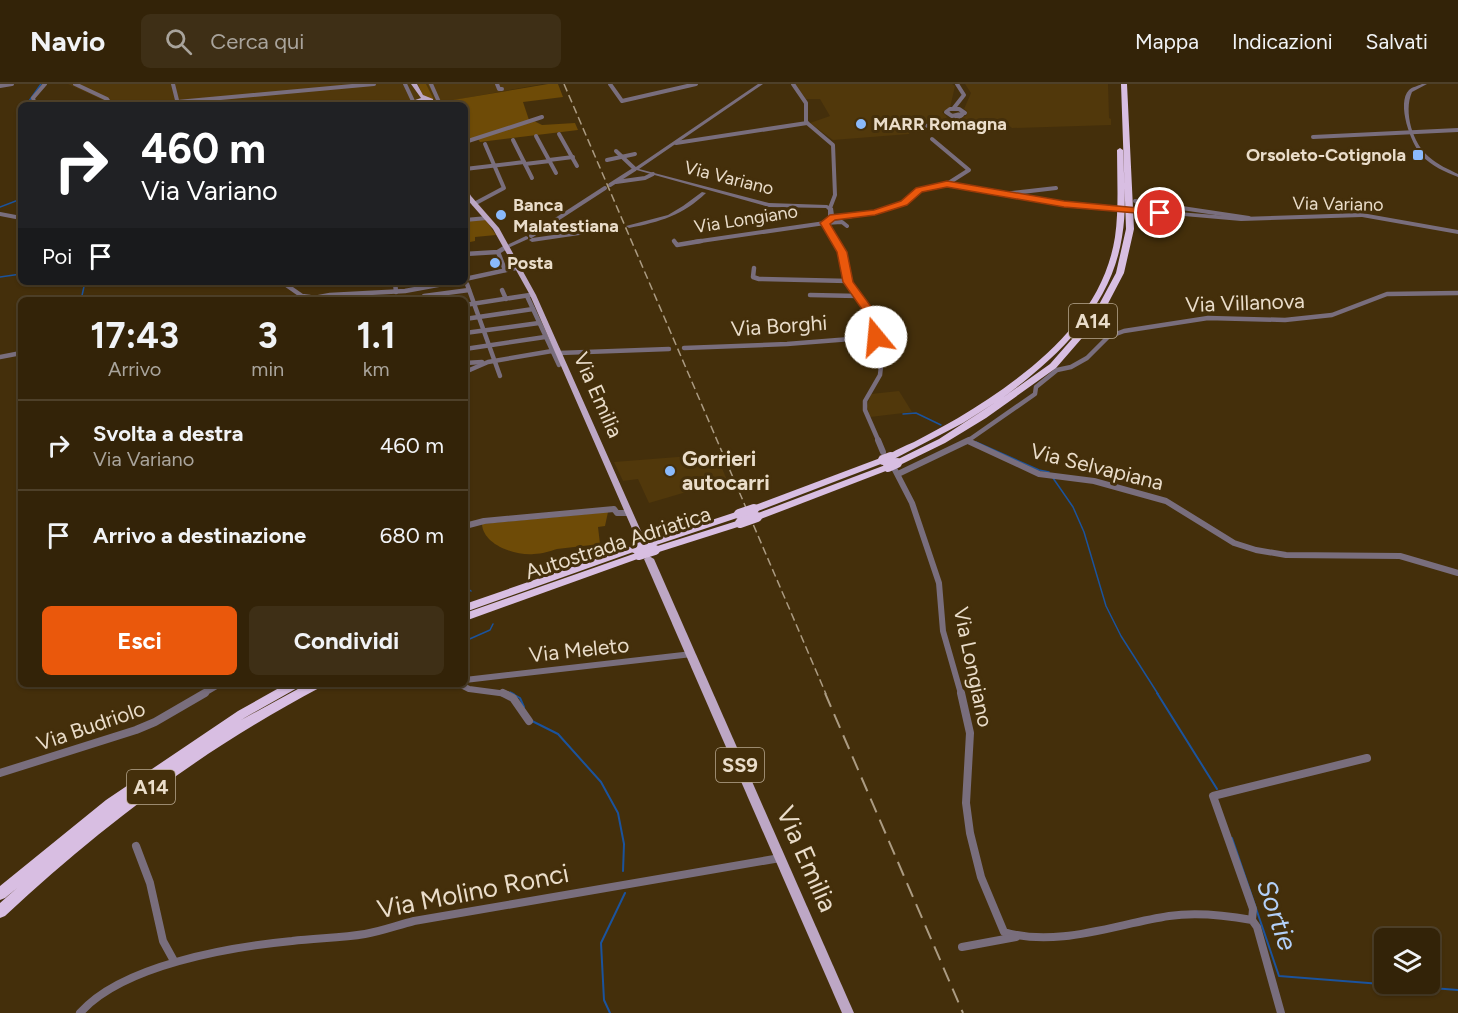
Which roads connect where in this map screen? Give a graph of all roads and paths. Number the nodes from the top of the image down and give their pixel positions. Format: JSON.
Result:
{"nodes":[{"id":1,"x":12,"y":84,"type":"edge"},
{"id":2,"x":45,"y":84,"type":"edge"},
{"id":3,"x":75,"y":84,"type":"edge"},
{"id":4,"x":85,"y":84,"type":"edge"},
{"id":5,"x":173,"y":84,"type":"edge"},
{"id":6,"x":374,"y":84,"type":"edge"},
{"id":7,"x":431,"y":84,"type":"edge"},
{"id":8,"x":497,"y":84,"type":"edge"},
{"id":9,"x":610,"y":84,"type":"edge"},
{"id":10,"x":696,"y":84,"type":"edge"},
{"id":11,"x":761,"y":84,"type":"edge"},
{"id":12,"x":793,"y":84,"type":"edge"},
{"id":13,"x":959,"y":84,"type":"edge"},
{"id":14,"x":1118,"y":84,"type":"edge"},
{"id":15,"x":1125,"y":84,"type":"edge"},
{"id":16,"x":1425,"y":84,"type":"edge"},
{"id":17,"x":409,"y":85,"type":"edge"},
{"id":18,"x":0,"y":86,"type":"edge"},
{"id":19,"x":502,"y":89,"type":"dead end"},
{"id":20,"x":102,"y":93,"type":"dead end"},
{"id":21,"x":241,"y":96,"type":"junction"},
{"id":22,"x":34,"y":102,"type":"edge"},
{"id":23,"x":108,"y":102,"type":"edge"},
{"id":24,"x":178,"y":102,"type":"edge"},
{"id":25,"x":187,"y":102,"type":"edge"},
{"id":26,"x":241,"y":102,"type":"edge"},
{"id":27,"x":421,"y":102,"type":"edge"},
{"id":28,"x":439,"y":102,"type":"dead end"},
{"id":29,"x":953,"y":109,"type":"junction"},
{"id":30,"x":962,"y":113,"type":"junction"},
{"id":31,"x":950,"y":115,"type":"junction"},
{"id":32,"x":542,"y":117,"type":"dead end"},
{"id":33,"x":807,"y":123,"type":"junction"},
{"id":34,"x":927,"y":126,"type":"junction"},
{"id":35,"x":898,"y":127,"type":"dead end"},
{"id":36,"x":1458,"y":129,"type":"edge"},
{"id":37,"x":1411,"y":132,"type":"junction"},
{"id":38,"x":560,"y":134,"type":"dead end"},
{"id":39,"x":536,"y":136,"type":"dead end"},
{"id":40,"x":1313,"y":137,"type":"dead end"},
{"id":41,"x":932,"y":139,"type":"dead end"},
{"id":42,"x":513,"y":140,"type":"dead end"},
{"id":43,"x":468,"y":141,"type":"edge"},
{"id":44,"x":676,"y":143,"type":"junction"},
{"id":45,"x":484,"y":144,"type":"dead end"},
{"id":46,"x":616,"y":151,"type":"dead end"},
{"id":47,"x":635,"y":154,"type":"dead end"},
{"id":48,"x":573,"y":157,"type":"junction"},
{"id":49,"x":622,"y":157,"type":"junction"},
{"id":50,"x":549,"y":160,"type":"junction"},
{"id":51,"x":607,"y":160,"type":"dead end"},
{"id":52,"x":524,"y":163,"type":"junction"},
{"id":53,"x":494,"y":166,"type":"junction"},
{"id":54,"x":577,"y":166,"type":"dead end"},
{"id":55,"x":468,"y":169,"type":"edge"},
{"id":56,"x":635,"y":169,"type":"junction"},
{"id":57,"x":556,"y":173,"type":"dead end"},
{"id":58,"x":653,"y":174,"type":"junction"},
{"id":59,"x":1458,"y":176,"type":"edge"},
{"id":60,"x":532,"y":178,"type":"dead end"},
{"id":61,"x":947,"y":184,"type":"junction"},
{"id":62,"x":605,"y":188,"type":"dead end"},
{"id":63,"x":1056,"y":188,"type":"dead end"},
{"id":64,"x":706,"y":190,"type":"junction"},
{"id":65,"x":1014,"y":194,"type":"junction"},
{"id":66,"x":468,"y":197,"type":"edge"},
{"id":67,"x":1135,"y":201,"type":"dead end"},
{"id":68,"x":474,"y":204,"type":"junction"},
{"id":69,"x":830,"y":208,"type":"junction"},
{"id":70,"x":0,"y":214,"type":"edge"},
{"id":71,"x":18,"y":217,"type":"edge"},
{"id":72,"x":833,"y":217,"type":"junction"},
{"id":73,"x":487,"y":218,"type":"junction"},
{"id":74,"x":1253,"y":219,"type":"junction"},
{"id":75,"x":468,"y":220,"type":"edge"},
{"id":76,"x":825,"y":223,"type":"junction"},
{"id":77,"x":630,"y":226,"type":"dead end"},
{"id":78,"x":847,"y":226,"type":"dead end"},
{"id":79,"x":618,"y":228,"type":"dead end"},
{"id":80,"x":1458,"y":232,"type":"edge"},
{"id":81,"x":531,"y":238,"type":"junction"},
{"id":82,"x":674,"y":241,"type":"dead end"},
{"id":83,"x":506,"y":248,"type":"junction"},
{"id":84,"x":498,"y":252,"type":"junction"},
{"id":85,"x":468,"y":254,"type":"edge"},
{"id":86,"x":516,"y":268,"type":"junction"},
{"id":87,"x":754,"y":268,"type":"dead end"},
{"id":88,"x":505,"y":270,"type":"junction"},
{"id":89,"x":468,"y":274,"type":"edge"},
{"id":90,"x":479,"y":274,"type":"junction"},
{"id":91,"x":468,"y":280,"type":"edge"},
{"id":92,"x":848,"y":281,"type":"junction"},
{"id":93,"x":286,"y":285,"type":"edge"},
{"id":94,"x":395,"y":285,"type":"edge"},
{"id":95,"x":437,"y":285,"type":"edge"},
{"id":96,"x":467,"y":285,"type":"edge"},
{"id":97,"x":469,"y":290,"type":"junction"},
{"id":98,"x":502,"y":290,"type":"dead end"},
{"id":99,"x":396,"y":292,"type":"junction"},
{"id":100,"x":1458,"y":293,"type":"edge"},
{"id":101,"x":530,"y":295,"type":"junction"},
{"id":102,"x":810,"y":295,"type":"dead end"},
{"id":103,"x":424,"y":296,"type":"dead end"},
{"id":104,"x":858,"y":296,"type":"junction"},
{"id":105,"x":310,"y":297,"type":"joint"},
{"id":106,"x":506,"y":298,"type":"junction"},
{"id":107,"x":474,"y":303,"type":"junction"},
{"id":108,"x":468,"y":304,"type":"edge"},
{"id":109,"x":533,"y":309,"type":"junction"},
{"id":110,"x":480,"y":317,"type":"junction"},
{"id":111,"x":468,"y":319,"type":"edge"},
{"id":112,"x":539,"y":322,"type":"junction"},
{"id":113,"x":484,"y":330,"type":"junction"},
{"id":114,"x":468,"y":333,"type":"edge"},
{"id":115,"x":545,"y":337,"type":"junction"},
{"id":116,"x":876,"y":337,"type":"junction"},
{"id":117,"x":490,"y":345,"type":"junction"},
{"id":118,"x":684,"y":348,"type":"dead end"},
{"id":119,"x":468,"y":349,"type":"edge"},
{"id":120,"x":669,"y":349,"type":"dead end"},
{"id":121,"x":556,"y":352,"type":"junction"},
{"id":122,"x":18,"y":354,"type":"edge"},
{"id":123,"x":0,"y":357,"type":"edge"},
{"id":124,"x":495,"y":362,"type":"junction"},
{"id":125,"x":468,"y":363,"type":"edge"},
{"id":126,"x":488,"y":363,"type":"junction"},
{"id":127,"x":559,"y":365,"type":"dead end"},
{"id":128,"x":468,"y":371,"type":"edge"},
{"id":129,"x":500,"y":376,"type":"dead end"},
{"id":130,"x":968,"y":441,"type":"junction"},
{"id":131,"x":891,"y":463,"type":"junction"},
{"id":132,"x":627,"y":510,"type":"junction"},
{"id":133,"x":468,"y":527,"type":"edge"},
{"id":134,"x":645,"y":549,"type":"junction"},
{"id":135,"x":1458,"y":573,"type":"edge"},
{"id":136,"x":468,"y":607,"type":"edge"},
{"id":137,"x":468,"y":616,"type":"edge"},
{"id":138,"x":692,"y":654,"type":"junction"},
{"id":139,"x":468,"y":680,"type":"edge"},
{"id":140,"x":215,"y":687,"type":"edge"},
{"id":141,"x":290,"y":687,"type":"edge"},
{"id":142,"x":312,"y":687,"type":"edge"},
{"id":143,"x":466,"y":687,"type":"edge"},
{"id":144,"x":529,"y":721,"type":"dead end"},
{"id":145,"x":1367,"y":758,"type":"dead end"},
{"id":146,"x":0,"y":773,"type":"edge"},
{"id":147,"x":136,"y":846,"type":"dead end"},
{"id":148,"x":780,"y":858,"type":"junction"},
{"id":149,"x":0,"y":894,"type":"edge"},
{"id":150,"x":0,"y":912,"type":"edge"},
{"id":151,"x":1252,"y":920,"type":"junction"},
{"id":152,"x":1017,"y":937,"type":"junction"},
{"id":153,"x":962,"y":947,"type":"dead end"},
{"id":154,"x":174,"y":961,"type":"junction"},
{"id":155,"x":80,"y":1013,"type":"edge"},
{"id":156,"x":848,"y":1013,"type":"edge"},
{"id":157,"x":1281,"y":1013,"type":"edge"}],
"edges":[{"from":1,"to":18,"type":"street"},
{"from":2,"to":22,"type":"street"},
{"from":3,"to":23,"type":"street"},
{"from":4,"to":20,"type":"street"},
{"from":5,"to":24,"type":"street"},
{"from":6,"to":21,"type":"street"},
{"from":7,"to":28,"type":"street"},
{"from":8,"to":19,"type":"street"},
{"from":9,"to":10,"type":"street"},
{"from":11,"to":44,"type":"street"},
{"from":12,"to":33,"type":"street"},
{"from":13,"to":29,"type":"street"},
{"from":13,"to":30,"type":"street"},
{"from":14,"to":131,"type":"highway","name":"Autostrada Adriatica","number":"A14"},
{"from":15,"to":131,"type":"highway","name":"Autostrada Adriatica","number":"A14"},
{"from":16,"to":37,"type":"street"},
{"from":17,"to":27,"type":"main road"},
{"from":17,"to":27,"type":"street"},
{"from":21,"to":25,"type":"street"},
{"from":21,"to":26,"type":"street"},
{"from":29,"to":30,"type":"street"},
{"from":29,"to":31,"type":"street"},
{"from":30,"to":31,"type":"street"},
{"from":30,"to":34,"type":"street"},
{"from":31,"to":34,"type":"street"},
{"from":32,"to":43,"type":"street"},
{"from":33,"to":44,"type":"street"},
{"from":33,"to":69,"type":"street"},
{"from":34,"to":35,"type":"street"},
{"from":36,"to":37,"type":"street"},
{"from":37,"to":40,"type":"street"},
{"from":37,"to":59,"type":"street"},
{"from":38,"to":48,"type":"street"},
{"from":39,"to":50,"type":"street"},
{"from":41,"to":61,"type":"street","name":"Via Variano"},
{"from":42,"to":52,"type":"street"},
{"from":44,"to":56,"type":"street"},
{"from":45,"to":53,"type":"street"},
{"from":46,"to":49,"type":"street"},
{"from":47,"to":49,"type":"street"},
{"from":48,"to":50,"type":"street"},
{"from":48,"to":54,"type":"street"},
{"from":49,"to":51,"type":"street"},
{"from":49,"to":56,"type":"street"},
{"from":50,"to":52,"type":"street"},
{"from":50,"to":57,"type":"street"},
{"from":52,"to":53,"type":"street"},
{"from":52,"to":60,"type":"street"},
{"from":53,"to":55,"type":"street"},
{"from":53,"to":68,"type":"street"},
{"from":56,"to":58,"type":"street","name":"Via Variano"},
{"from":56,"to":58,"type":"street"},
{"from":58,"to":64,"type":"street","name":"Via Variano"},
{"from":61,"to":65,"type":"street","name":"Via Variano"},
{"from":61,"to":72,"type":"street","name":"Via Variano"},
{"from":62,"to":81,"type":"street"},
{"from":63,"to":65,"type":"street","name":"Via Variano"},
{"from":64,"to":69,"type":"street","name":"Via Variano"},
{"from":64,"to":77,"type":"street"},
{"from":65,"to":74,"type":"street","name":"Via Variano","bridge":true},
{"from":66,"to":68,"type":"main road","name":"Via Emilia","number":"SS9"},
{"from":67,"to":74,"type":"street","name":"Via Variano"},
{"from":68,"to":73,"type":"main road","name":"Via Emilia","number":"SS9"},
{"from":69,"to":72,"type":"street"},
{"from":70,"to":71,"type":"street"},
{"from":72,"to":76,"type":"street","name":"Via Longiano"},
{"from":73,"to":75,"type":"street"},
{"from":73,"to":83,"type":"main road","name":"Via Emilia","number":"SS9"},
{"from":74,"to":80,"type":"street","name":"Via Variano"},
{"from":76,"to":78,"type":"street","name":"Via Longiano"},
{"from":76,"to":82,"type":"street","name":"Via Longiano"},
{"from":76,"to":92,"type":"street","name":"Via Longiano"},
{"from":79,"to":81,"type":"street"},
{"from":81,"to":83,"type":"street"},
{"from":83,"to":84,"type":"street"},
{"from":83,"to":86,"type":"main road","name":"Via Emilia","number":"SS9"},
{"from":84,"to":85,"type":"street"},
{"from":84,"to":88,"type":"street"},
{"from":86,"to":88,"type":"street"},
{"from":86,"to":101,"type":"main road","name":"Via Emilia","number":"SS9"},
{"from":87,"to":92,"type":"street"},
{"from":88,"to":90,"type":"street"},
{"from":89,"to":90,"type":"street"},
{"from":90,"to":91,"type":"street"},
{"from":92,"to":104,"type":"street","name":"Via Longiano"},
{"from":93,"to":105,"type":"street"},
{"from":94,"to":99,"type":"street"},
{"from":95,"to":99,"type":"street"},
{"from":96,"to":97,"type":"street"},
{"from":97,"to":103,"type":"street"},
{"from":97,"to":107,"type":"street"},
{"from":98,"to":106,"type":"street"},
{"from":99,"to":105,"type":"street"},
{"from":100,"to":130,"type":"street","name":"Via Villanova"},
{"from":101,"to":106,"type":"street"},
{"from":101,"to":109,"type":"street","name":"Via Emilia"},
{"from":101,"to":121,"type":"main road","name":"Via Emilia","number":"SS9"},
{"from":102,"to":104,"type":"street"},
{"from":104,"to":116,"type":"street","name":"Via Longiano"},
{"from":106,"to":107,"type":"street"},
{"from":107,"to":108,"type":"street"},
{"from":107,"to":110,"type":"street"},
{"from":109,"to":110,"type":"street"},
{"from":109,"to":112,"type":"street","name":"Via Emilia"},
{"from":110,"to":111,"type":"street"},
{"from":110,"to":113,"type":"street"},
{"from":112,"to":113,"type":"street"},
{"from":112,"to":115,"type":"street","name":"Via Emilia"},
{"from":113,"to":114,"type":"street"},
{"from":113,"to":117,"type":"street"},
{"from":115,"to":117,"type":"street"},
{"from":115,"to":121,"type":"street","name":"Via Emilia"},
{"from":116,"to":118,"type":"street","name":"Via Borghi"},
{"from":116,"to":131,"type":"street","name":"Via Longiano"},
{"from":117,"to":119,"type":"street"},
{"from":117,"to":124,"type":"street"},
{"from":120,"to":121,"type":"street"},
{"from":121,"to":124,"type":"street"},
{"from":121,"to":127,"type":"street","name":"Via Emilia"},
{"from":121,"to":132,"type":"main road","name":"Via Emilia","number":"SS9"},
{"from":122,"to":123,"type":"street"},
{"from":124,"to":126,"type":"street"},
{"from":124,"to":129,"type":"street"},
{"from":125,"to":126,"type":"street"},
{"from":126,"to":128,"type":"street"},
{"from":130,"to":131,"type":"street","name":"Via Villanova"},
{"from":130,"to":135,"type":"street","name":"Via Selvapiana"},
{"from":131,"to":134,"type":"highway","name":"Autostrada Adriatica","number":"A14","bridge":true},
{"from":131,"to":152,"type":"street","name":"Via Longiano"},
{"from":132,"to":133,"type":"street"},
{"from":132,"to":134,"type":"main road","name":"Via Emilia","number":"SS9"},
{"from":134,"to":136,"type":"highway","name":"Autostrada Adriatica","number":"A14"},
{"from":134,"to":137,"type":"highway","name":"Autostrada Adriatica","number":"A14"},
{"from":134,"to":138,"type":"main road","name":"Via Emilia","number":"SS9"},
{"from":138,"to":139,"type":"street","name":"Via Meleto"},
{"from":138,"to":148,"type":"main road","name":"Via Emilia","number":"SS9"},
{"from":140,"to":146,"type":"street","name":"Via Budriolo"},
{"from":141,"to":149,"type":"highway","number":"A14"},
{"from":142,"to":150,"type":"highway","number":"A14"},
{"from":143,"to":144,"type":"street"},
{"from":145,"to":151,"type":"street"},
{"from":147,"to":154,"type":"street"},
{"from":148,"to":154,"type":"street","name":"Via Molino Ronci"},
{"from":148,"to":156,"type":"main road","name":"Via Emilia","number":"SS9"},
{"from":151,"to":152,"type":"street"},
{"from":151,"to":157,"type":"street"},
{"from":152,"to":153,"type":"street"},
{"from":154,"to":155,"type":"street","name":"Via Molino Ronci"}]}
